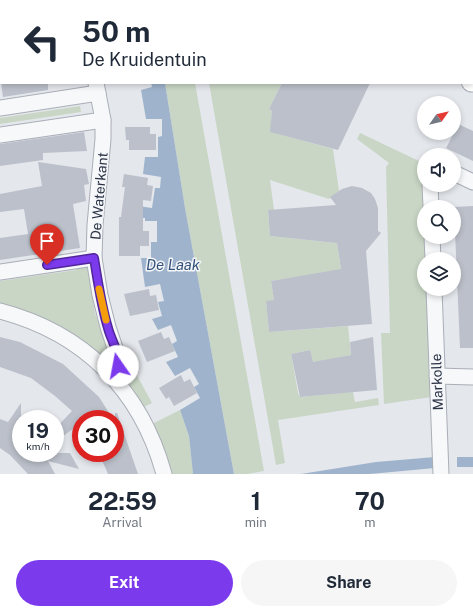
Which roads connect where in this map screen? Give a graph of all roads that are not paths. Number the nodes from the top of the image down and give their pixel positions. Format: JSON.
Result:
{"nodes":[{"id":1,"x":97,"y":88,"type":"edge"},
{"id":2,"x":0,"y":108,"type":"edge"},
{"id":3,"x":103,"y":120,"type":"junction"},
{"id":4,"x":0,"y":135,"type":"edge"},
{"id":5,"x":461,"y":176,"type":"edge"},
{"id":6,"x":473,"y":182,"type":"edge"},
{"id":7,"x":94,"y":258,"type":"junction"},
{"id":8,"x":0,"y":272,"type":"edge"},
{"id":9,"x":434,"y":296,"type":"edge"},
{"id":10,"x":0,"y":311,"type":"edge"},
{"id":11,"x":112,"y":376,"type":"junction"},
{"id":12,"x":437,"y":376,"type":"junction"},
{"id":13,"x":473,"y":376,"type":"edge"},
{"id":14,"x":164,"y":474,"type":"edge"},
{"id":15,"x":441,"y":474,"type":"edge"}],
"edges":[{"from":1,"to":2,"type":"street"},
{"from":1,"to":3,"type":"street","name":"De Waterkant"},
{"from":3,"to":4,"type":"street"},
{"from":3,"to":7,"type":"street","name":"De Waterkant"},
{"from":5,"to":6,"type":"street"},
{"from":7,"to":8,"type":"street"},
{"from":7,"to":11,"type":"street","name":"De Waterkant"},
{"from":9,"to":12,"type":"street","name":"Markolle"},
{"from":10,"to":11,"type":"street"},
{"from":11,"to":14,"type":"street"},
{"from":12,"to":13,"type":"street"},
{"from":12,"to":15,"type":"street","name":"Markolle"}]}
